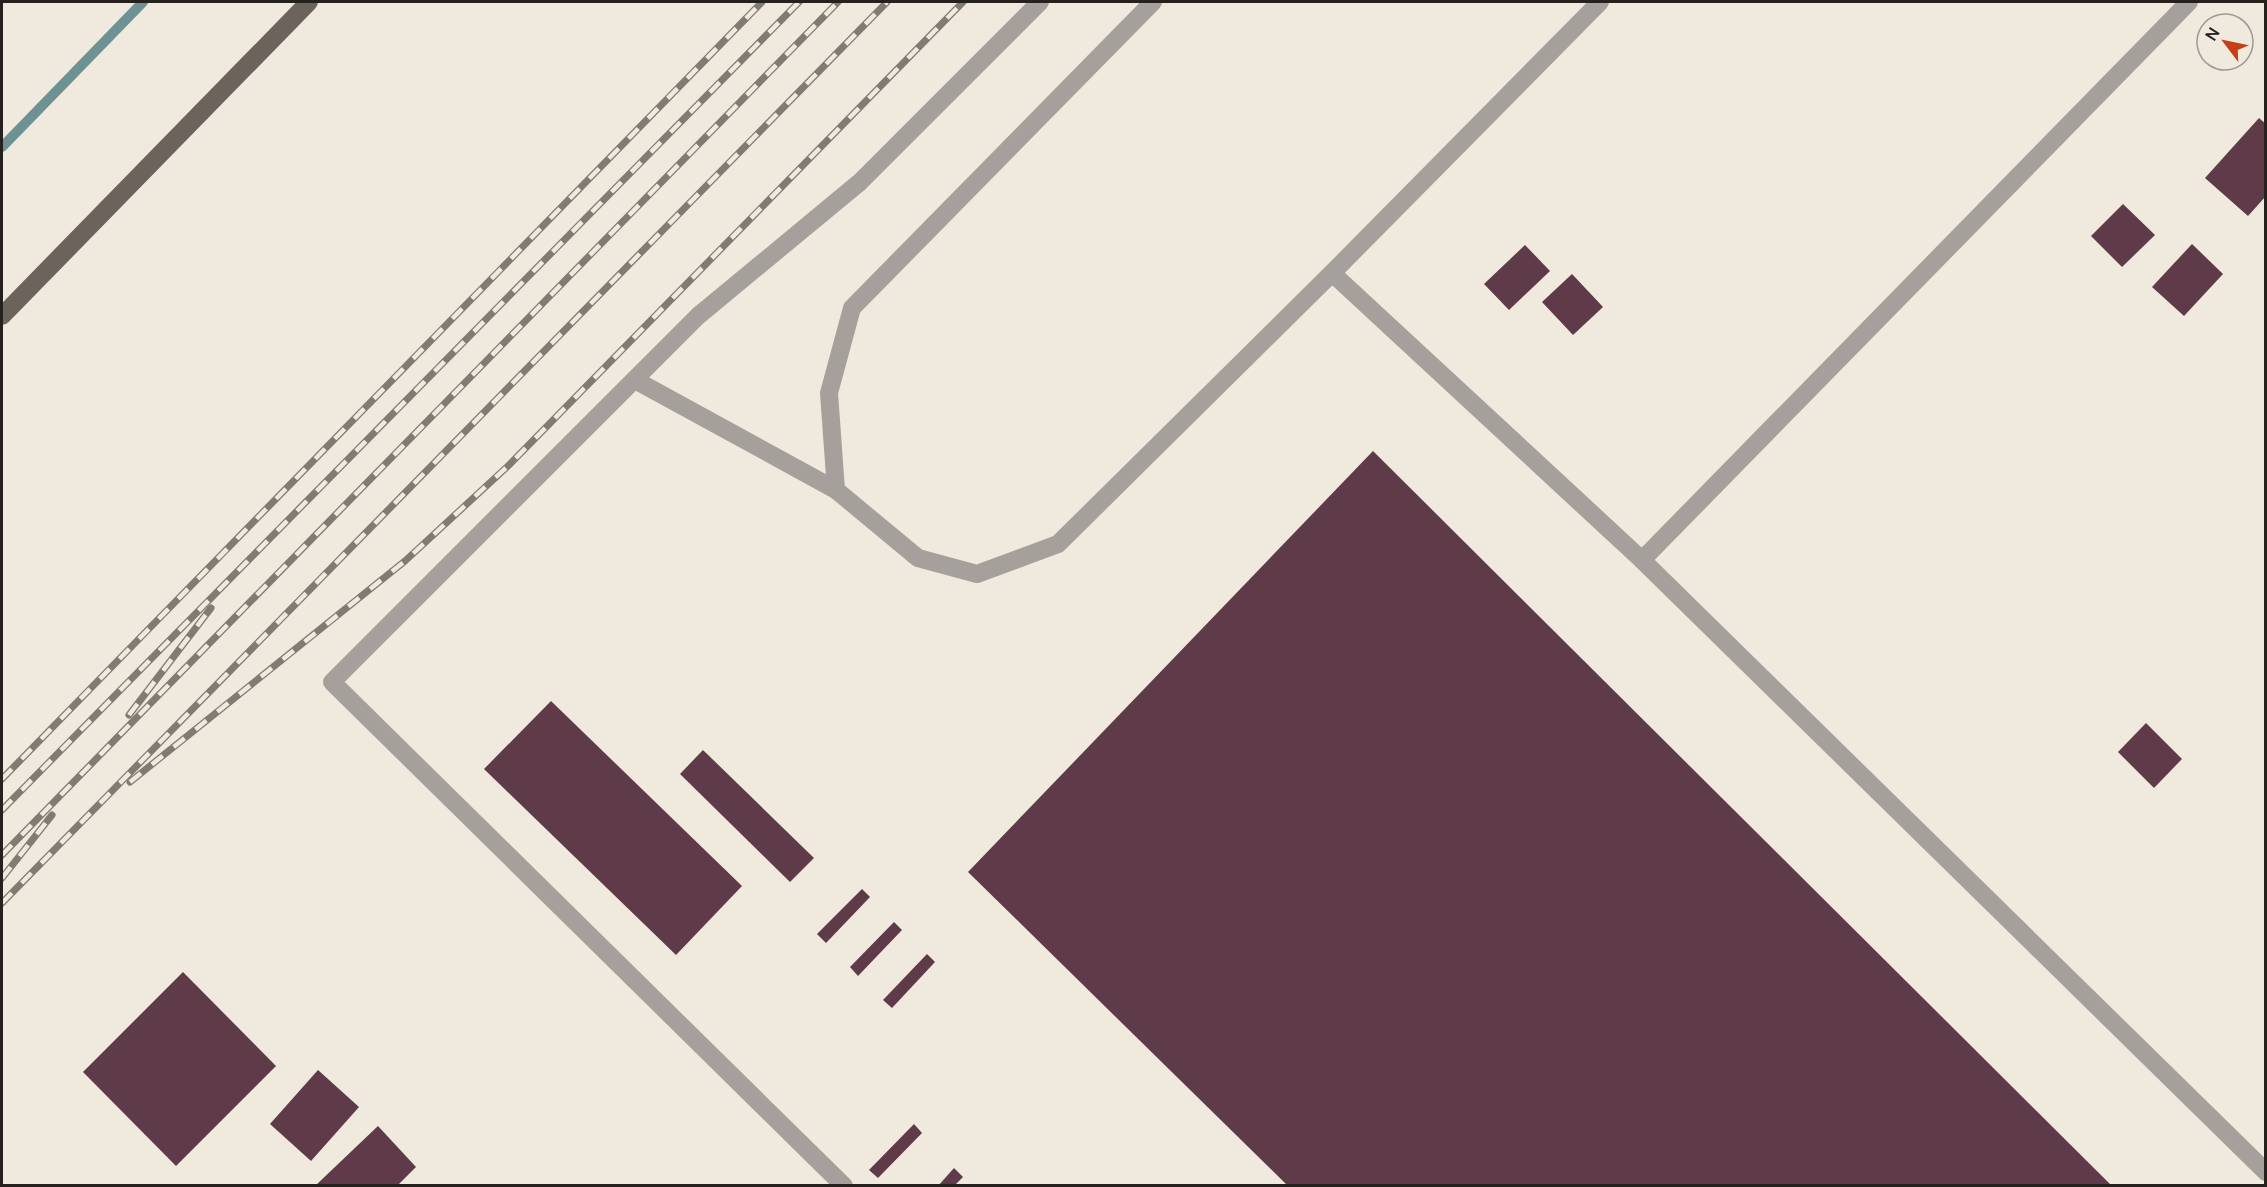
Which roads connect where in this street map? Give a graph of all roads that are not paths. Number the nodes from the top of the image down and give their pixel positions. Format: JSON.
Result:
{"nodes":[{"id":1,"x":309,"y":2,"type":"edge"},
{"id":2,"x":1040,"y":2,"type":"edge"},
{"id":3,"x":1153,"y":2,"type":"edge"},
{"id":4,"x":1600,"y":2,"type":"edge"},
{"id":5,"x":2189,"y":2,"type":"edge"},
{"id":6,"x":1332,"y":273,"type":"junction"},
{"id":7,"x":2,"y":316,"type":"edge"},
{"id":8,"x":635,"y":380,"type":"junction"},
{"id":9,"x":836,"y":490,"type":"junction"},
{"id":10,"x":1641,"y":560,"type":"junction"},
{"id":11,"x":2265,"y":1172,"type":"edge"},
{"id":12,"x":844,"y":1185,"type":"edge"}],
"edges":[{"from":1,"to":7,"type":"main road"},
{"from":2,"to":8,"type":"lane"},
{"from":3,"to":9,"type":"lane"},
{"from":4,"to":6,"type":"lane"},
{"from":5,"to":10,"type":"lane"},
{"from":6,"to":9,"type":"lane"},
{"from":6,"to":10,"type":"lane"},
{"from":8,"to":9,"type":"lane"},
{"from":8,"to":12,"type":"lane"},
{"from":10,"to":11,"type":"lane"}]}
